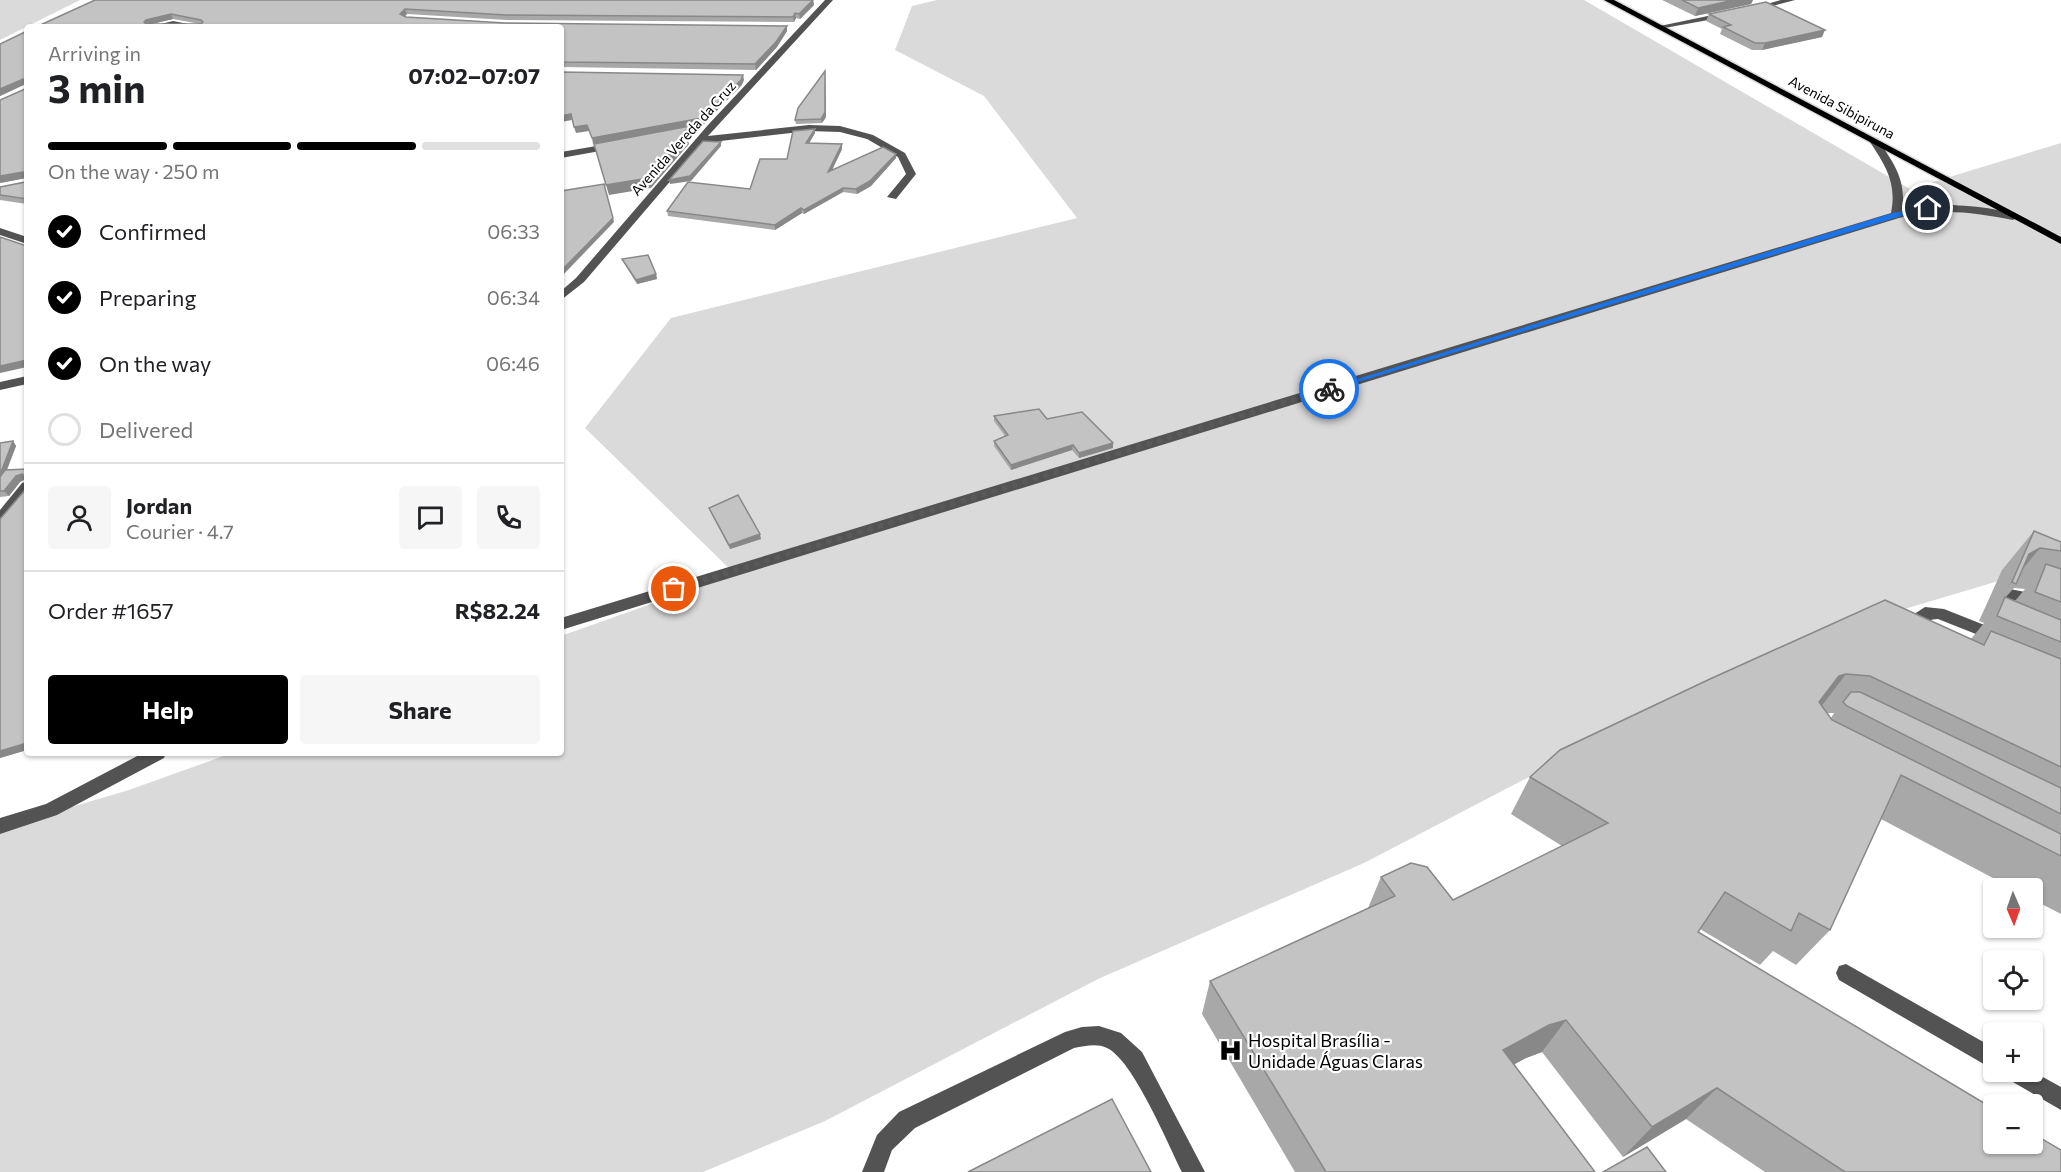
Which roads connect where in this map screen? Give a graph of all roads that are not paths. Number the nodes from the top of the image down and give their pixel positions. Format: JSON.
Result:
{"nodes":[{"id":1,"x":1608,"y":0,"type":"edge"},
{"id":2,"x":1791,"y":0,"type":"edge"},
{"id":3,"x":825,"y":1,"type":"edge"},
{"id":4,"x":1659,"y":27,"type":"junction"},
{"id":5,"x":748,"y":75,"type":"edge"},
{"id":6,"x":760,"y":75,"type":"junction"},
{"id":7,"x":711,"y":127,"type":"junction"},
{"id":8,"x":690,"y":131,"type":"edge"},
{"id":9,"x":700,"y":140,"type":"junction"},
{"id":10,"x":1875,"y":142,"type":"junction"},
{"id":11,"x":626,"y":144,"type":"edge"},
{"id":12,"x":564,"y":154,"type":"edge"},
{"id":13,"x":892,"y":197,"type":"dead end"},
{"id":14,"x":1896,"y":215,"type":"junction"},
{"id":15,"x":2013,"y":217,"type":"junction"},
{"id":16,"x":2036,"y":229,"type":"junction"},
{"id":17,"x":0,"y":231,"type":"edge"},
{"id":18,"x":24,"y":240,"type":"edge"},
{"id":19,"x":2061,"y":241,"type":"edge"},
{"id":20,"x":2061,"y":249,"type":"edge"},
{"id":21,"x":564,"y":294,"type":"edge"},
{"id":22,"x":24,"y":381,"type":"edge"},
{"id":23,"x":0,"y":386,"type":"edge"},
{"id":24,"x":24,"y":490,"type":"edge"},
{"id":25,"x":0,"y":519,"type":"edge"},
{"id":26,"x":2061,"y":612,"type":"edge"},
{"id":27,"x":564,"y":623,"type":"edge"},
{"id":28,"x":1990,"y":634,"type":"junction"},
{"id":29,"x":1915,"y":642,"type":"edge"},
{"id":30,"x":2010,"y":642,"type":"edge"},
{"id":31,"x":153,"y":756,"type":"edge"},
{"id":32,"x":0,"y":826,"type":"edge"},
{"id":33,"x":1846,"y":973,"type":"dead end"},
{"id":34,"x":1983,"y":1054,"type":"edge"},
{"id":35,"x":2032,"y":1082,"type":"edge"},
{"id":36,"x":2061,"y":1099,"type":"edge"},
{"id":37,"x":873,"y":1172,"type":"edge"},
{"id":38,"x":1194,"y":1172,"type":"edge"}],
"edges":[{"from":1,"to":4,"type":"main road","name":"Avenida Sibipiruna"},
{"from":2,"to":4,"type":"street"},
{"from":3,"to":6,"type":"street","name":"Avenida Vereda da Cruz"},
{"from":4,"to":10,"type":"main road","name":"Avenida Sibipiruna"},
{"from":5,"to":6,"type":"street"},
{"from":6,"to":7,"type":"street","name":"Avenida Vereda da Cruz"},
{"from":7,"to":8,"type":"street"},
{"from":7,"to":9,"type":"street","name":"Avenida Vereda da Cruz"},
{"from":9,"to":13,"type":"street"},
{"from":9,"to":21,"type":"street","name":"Avenida Vereda da Cruz"},
{"from":10,"to":14,"type":"street"},
{"from":10,"to":15,"type":"main road","name":"Avenida Sibipiruna"},
{"from":11,"to":12,"type":"street"},
{"from":14,"to":15,"type":"street"},
{"from":14,"to":27,"type":"street"},
{"from":15,"to":16,"type":"main road","name":"Avenida Sibipiruna"},
{"from":16,"to":19,"type":"main road","name":"Avenida Sibipiruna"},
{"from":16,"to":20,"type":"main road"},
{"from":17,"to":18,"type":"street"},
{"from":22,"to":23,"type":"street"},
{"from":24,"to":25,"type":"street"},
{"from":26,"to":28,"type":"street"},
{"from":28,"to":29,"type":"street"},
{"from":28,"to":30,"type":"street"},
{"from":31,"to":32,"type":"street"},
{"from":33,"to":34,"type":"street"},
{"from":35,"to":36,"type":"street"},
{"from":37,"to":38,"type":"street"}]}
